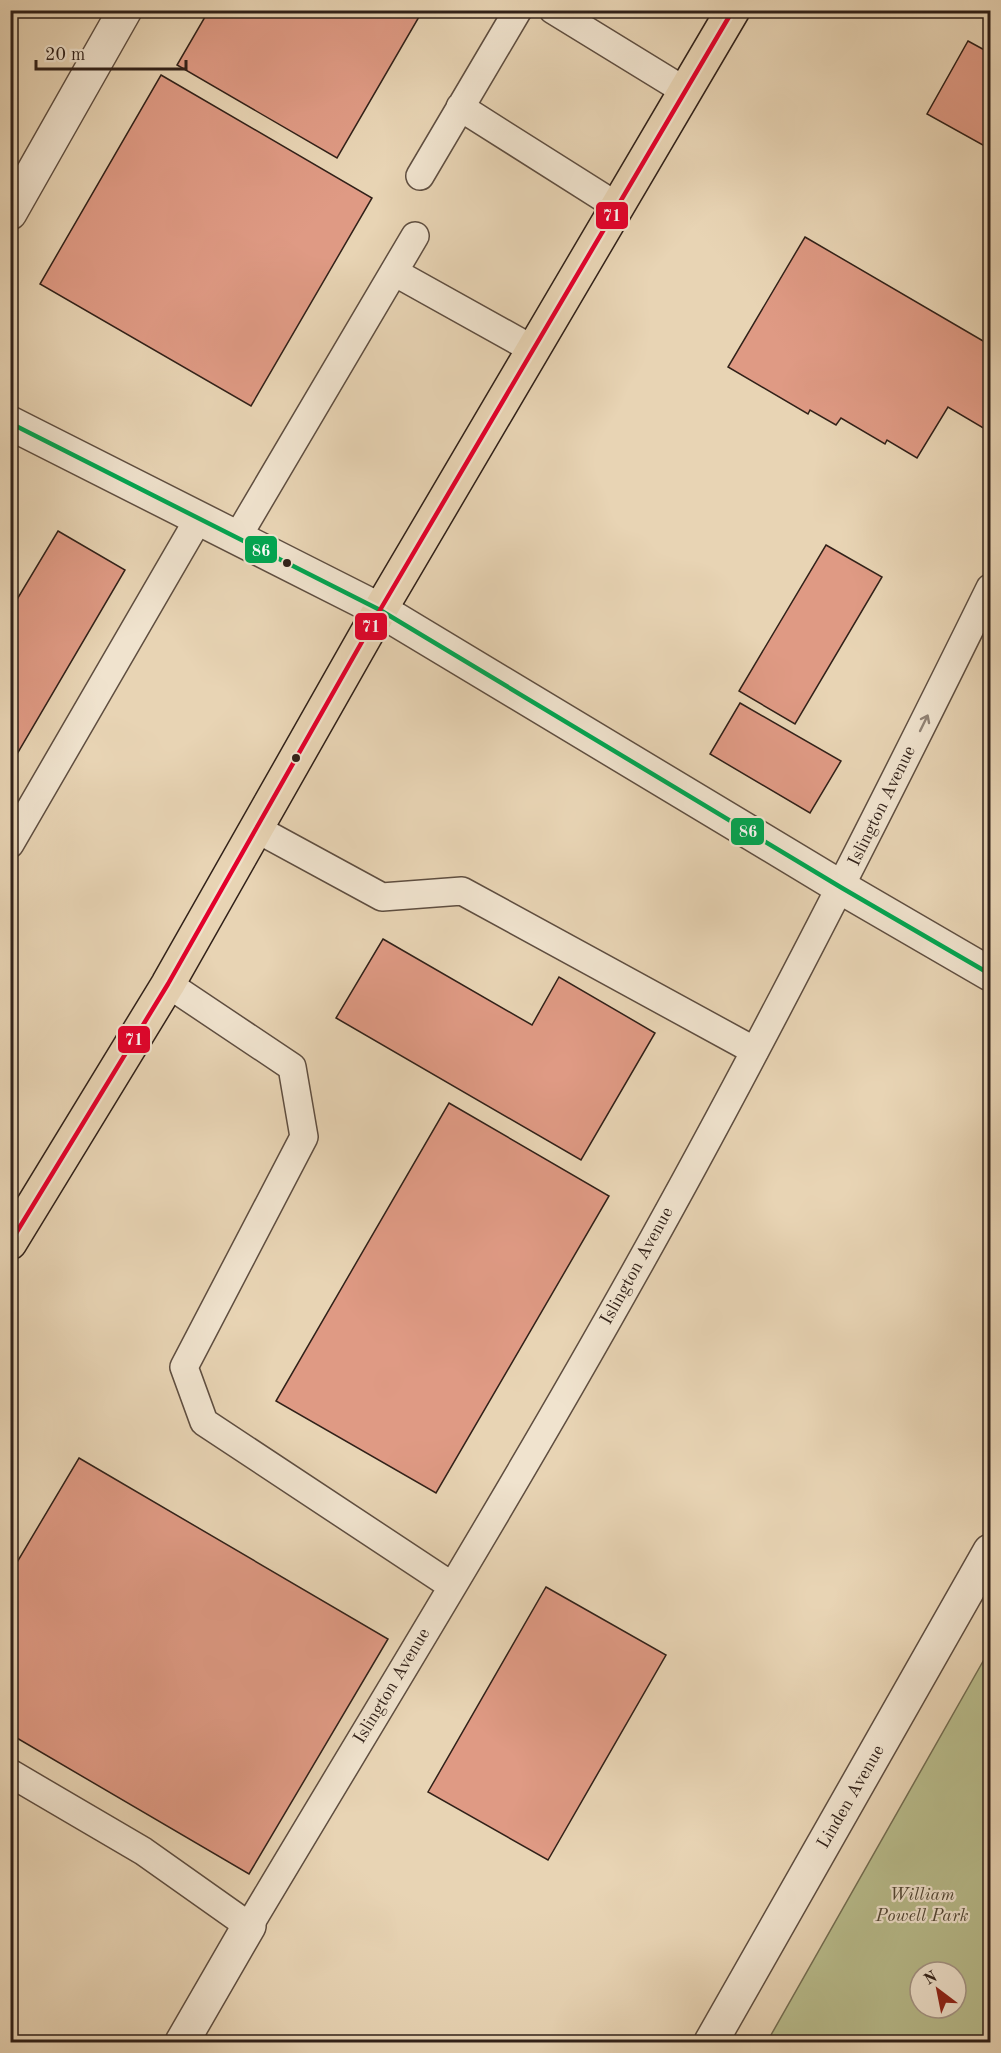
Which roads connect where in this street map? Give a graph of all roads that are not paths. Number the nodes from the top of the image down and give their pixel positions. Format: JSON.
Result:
{"nodes":[{"id":1,"x":125,"y":10,"type":"edge"},
{"id":2,"x":518,"y":10,"type":"edge"},
{"id":3,"x":553,"y":10,"type":"edge"},
{"id":4,"x":733,"y":10,"type":"edge"},
{"id":5,"x":685,"y":91,"type":"junction"},
{"id":6,"x":460,"y":107,"type":"junction"},
{"id":7,"x":420,"y":176,"type":"dead end"},
{"id":8,"x":618,"y":207,"type":"junction"},
{"id":9,"x":10,"y":213,"type":"edge"},
{"id":10,"x":415,"y":236,"type":"dead end"},
{"id":11,"x":394,"y":272,"type":"junction"},
{"id":12,"x":534,"y":350,"type":"junction"},
{"id":13,"x":11,"y":423,"type":"edge"},
{"id":14,"x":199,"y":518,"type":"junction"},
{"id":15,"x":238,"y":536,"type":"junction"},
{"id":16,"x":990,"y":588,"type":"edge"},
{"id":17,"x":380,"y":610,"type":"junction"},
{"id":18,"x":257,"y":828,"type":"junction"},
{"id":19,"x":10,"y":844,"type":"edge"},
{"id":20,"x":842,"y":888,"type":"junction"},
{"id":21,"x":990,"y":975,"type":"edge"},
{"id":22,"x":168,"y":984,"type":"junction"},
{"id":23,"x":755,"y":1052,"type":"junction"},
{"id":24,"x":10,"y":1242,"type":"edge"},
{"id":25,"x":990,"y":1551,"type":"edge"},
{"id":26,"x":452,"y":1586,"type":"junction"},
{"id":27,"x":10,"y":1773,"type":"edge"},
{"id":28,"x":249,"y":1926,"type":"junction"},
{"id":29,"x":182,"y":2043,"type":"edge"},
{"id":30,"x":711,"y":2043,"type":"edge"}],
"edges":[{"from":1,"to":9,"type":"street"},
{"from":2,"to":6,"type":"lane"},
{"from":3,"to":5,"type":"lane"},
{"from":4,"to":5,"type":"main road"},
{"from":5,"to":8,"type":"main road"},
{"from":6,"to":7,"type":"lane"},
{"from":6,"to":8,"type":"lane"},
{"from":8,"to":12,"type":"main road"},
{"from":10,"to":11,"type":"lane"},
{"from":11,"to":12,"type":"lane"},
{"from":11,"to":15,"type":"lane"},
{"from":12,"to":17,"type":"main road"},
{"from":13,"to":14,"type":"street"},
{"from":14,"to":15,"type":"street"},
{"from":14,"to":19,"type":"lane"},
{"from":15,"to":17,"type":"street"},
{"from":20,"to":16,"type":"lane","name":"Islington Avenue","one_way":true},
{"from":17,"to":18,"type":"main road"},
{"from":17,"to":20,"type":"street"},
{"from":18,"to":22,"type":"main road"},
{"from":18,"to":23,"type":"lane"},
{"from":20,"to":21,"type":"street"},
{"from":20,"to":23,"type":"lane","name":"Islington Avenue"},
{"from":22,"to":24,"type":"main road"},
{"from":22,"to":26,"type":"lane"},
{"from":23,"to":26,"type":"lane","name":"Islington Avenue"},
{"from":25,"to":30,"type":"street","name":"Linden Avenue"},
{"from":26,"to":28,"type":"lane","name":"Islington Avenue"},
{"from":27,"to":28,"type":"lane"},
{"from":28,"to":29,"type":"street"}]}
